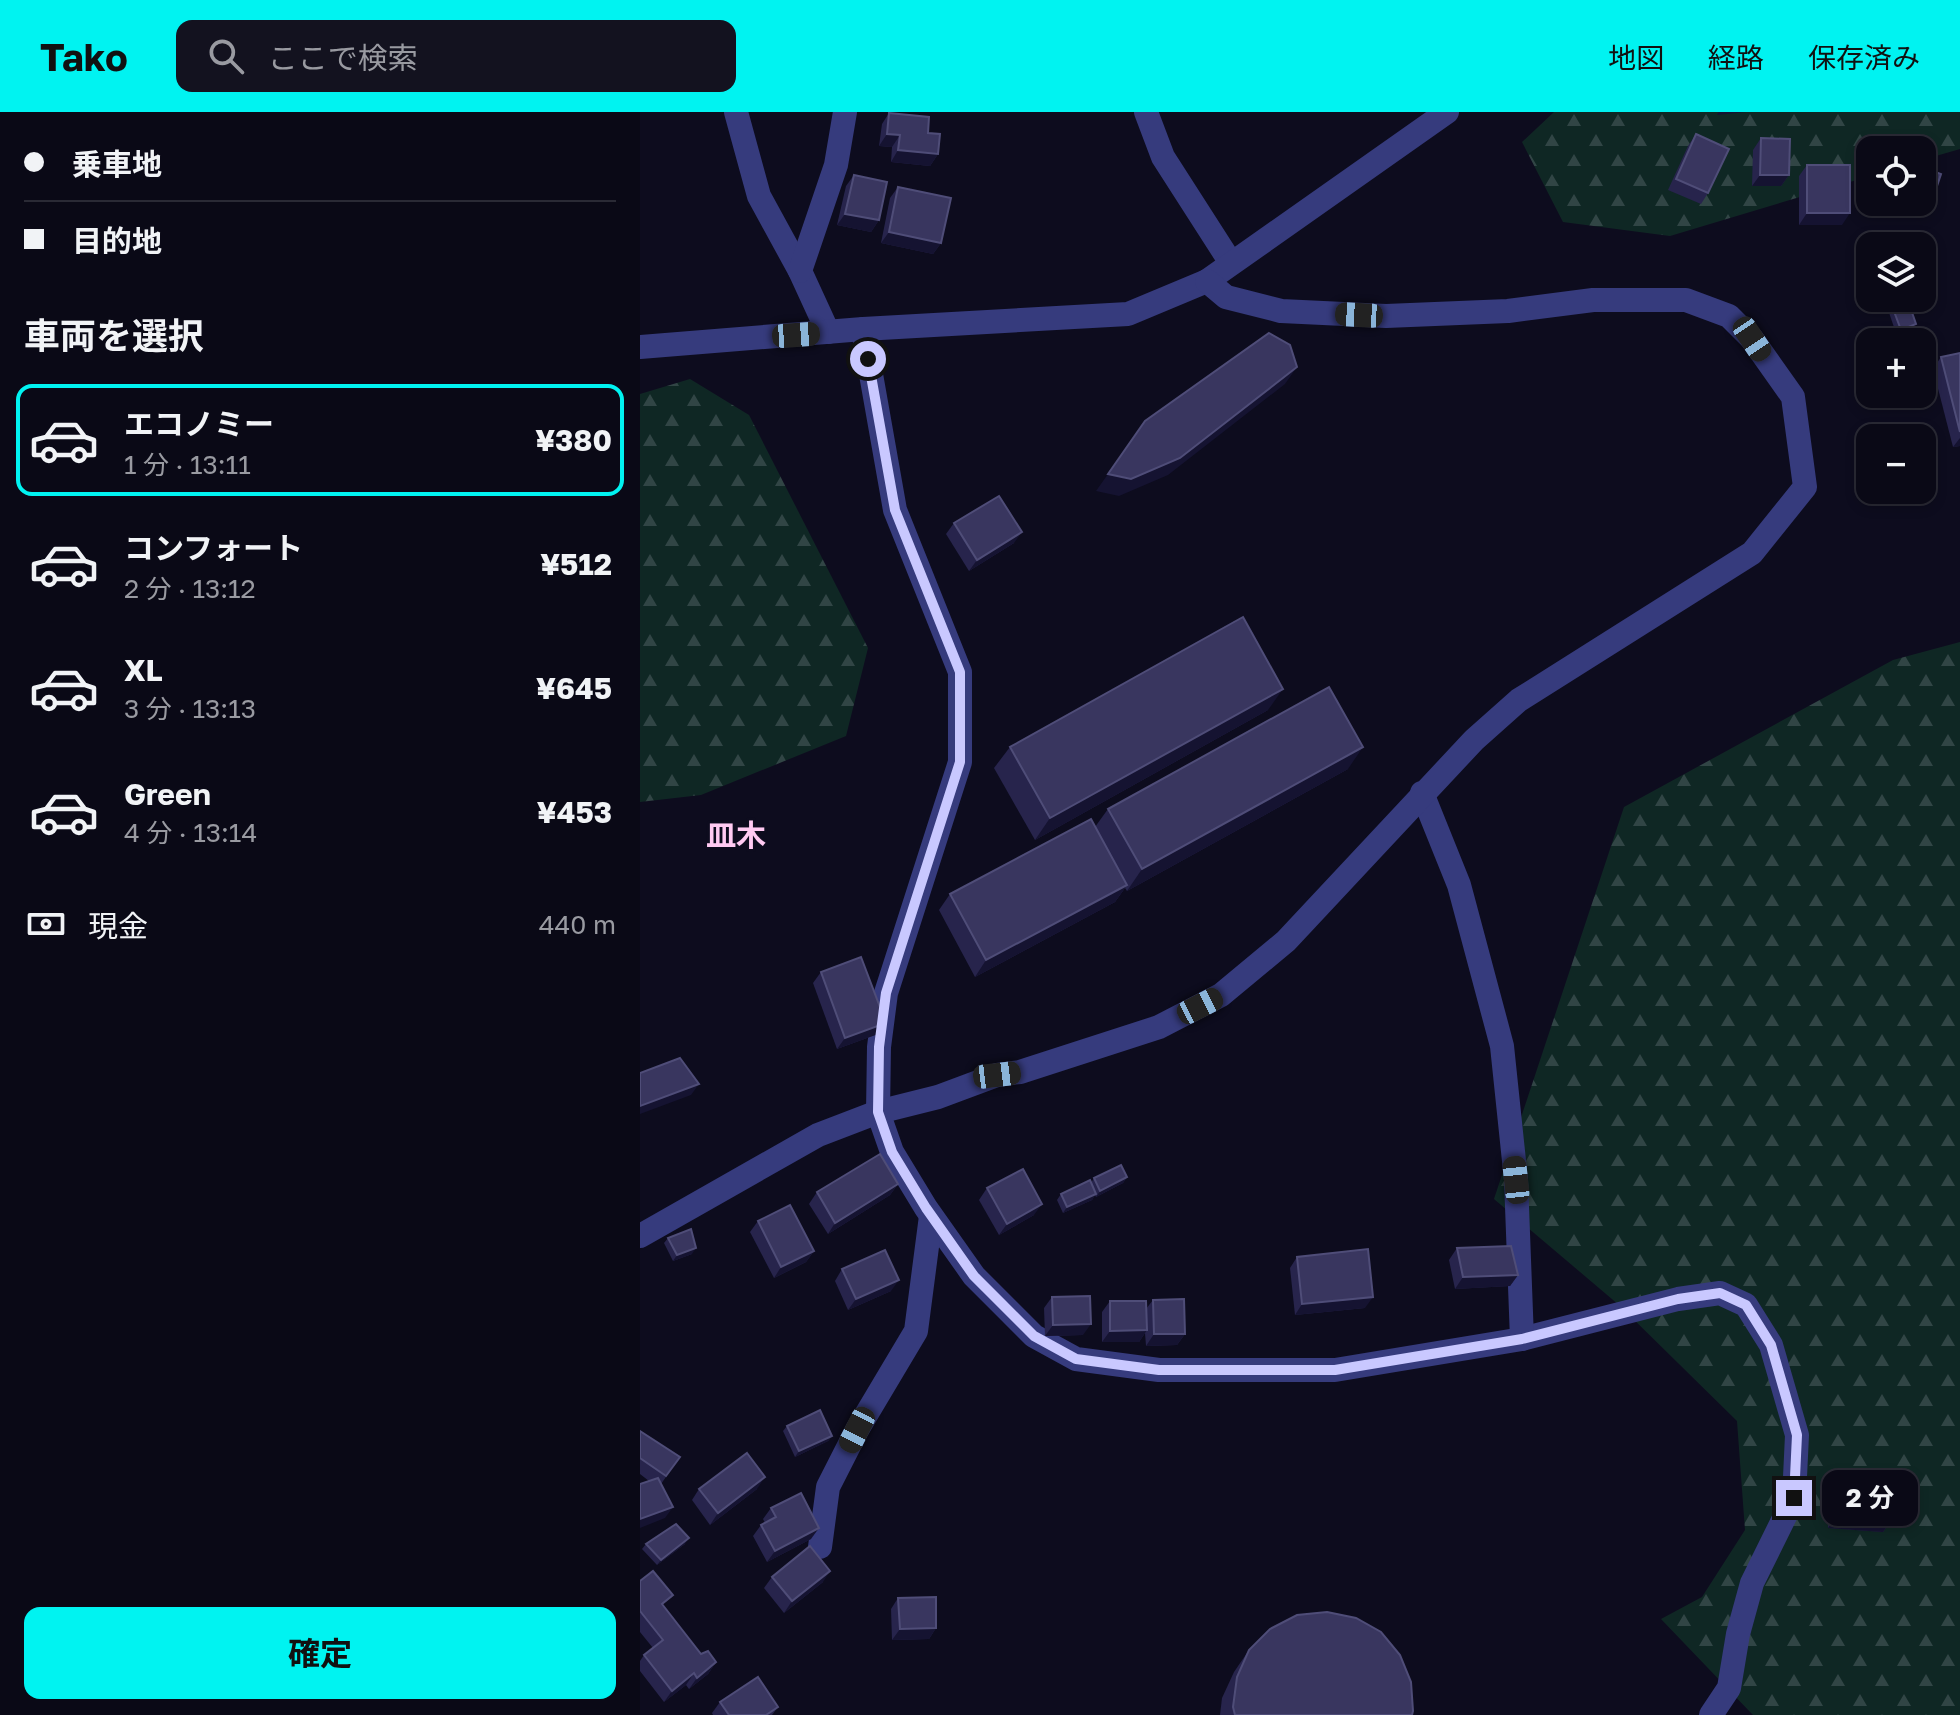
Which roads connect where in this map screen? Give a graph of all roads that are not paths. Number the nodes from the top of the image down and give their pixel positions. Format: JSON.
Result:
{"nodes":[{"id":1,"x":736,"y":112,"type":"edge"},
{"id":2,"x":845,"y":112,"type":"edge"},
{"id":3,"x":1146,"y":112,"type":"edge"},
{"id":4,"x":1447,"y":112,"type":"edge"},
{"id":5,"x":1231,"y":263,"type":"junction"},
{"id":6,"x":800,"y":271,"type":"junction"},
{"id":7,"x":1207,"y":281,"type":"junction"},
{"id":8,"x":863,"y":329,"type":"junction"},
{"id":9,"x":828,"y":332,"type":"junction"},
{"id":10,"x":640,"y":347,"type":"edge"},
{"id":11,"x":1422,"y":793,"type":"junction"},
{"id":12,"x":878,"y":1112,"type":"junction"},
{"id":13,"x":931,"y":1216,"type":"junction"},
{"id":14,"x":640,"y":1236,"type":"edge"},
{"id":15,"x":1522,"y":1339,"type":"junction"},
{"id":16,"x":820,"y":1547,"type":"dead end"},
{"id":17,"x":1711,"y":1715,"type":"edge"}],
"edges":[{"from":1,"to":6,"type":"street"},
{"from":2,"to":6,"type":"street"},
{"from":3,"to":5,"type":"street"},
{"from":4,"to":5,"type":"street"},
{"from":5,"to":7,"type":"street"},
{"from":6,"to":9,"type":"street"},
{"from":7,"to":8,"type":"street"},
{"from":7,"to":11,"type":"street"},
{"from":8,"to":9,"type":"street"},
{"from":8,"to":12,"type":"street"},
{"from":9,"to":10,"type":"street"},
{"from":11,"to":12,"type":"street"},
{"from":11,"to":15,"type":"street"},
{"from":12,"to":13,"type":"street"},
{"from":12,"to":14,"type":"street"},
{"from":13,"to":15,"type":"street"},
{"from":13,"to":16,"type":"street"},
{"from":15,"to":17,"type":"street"}]}
